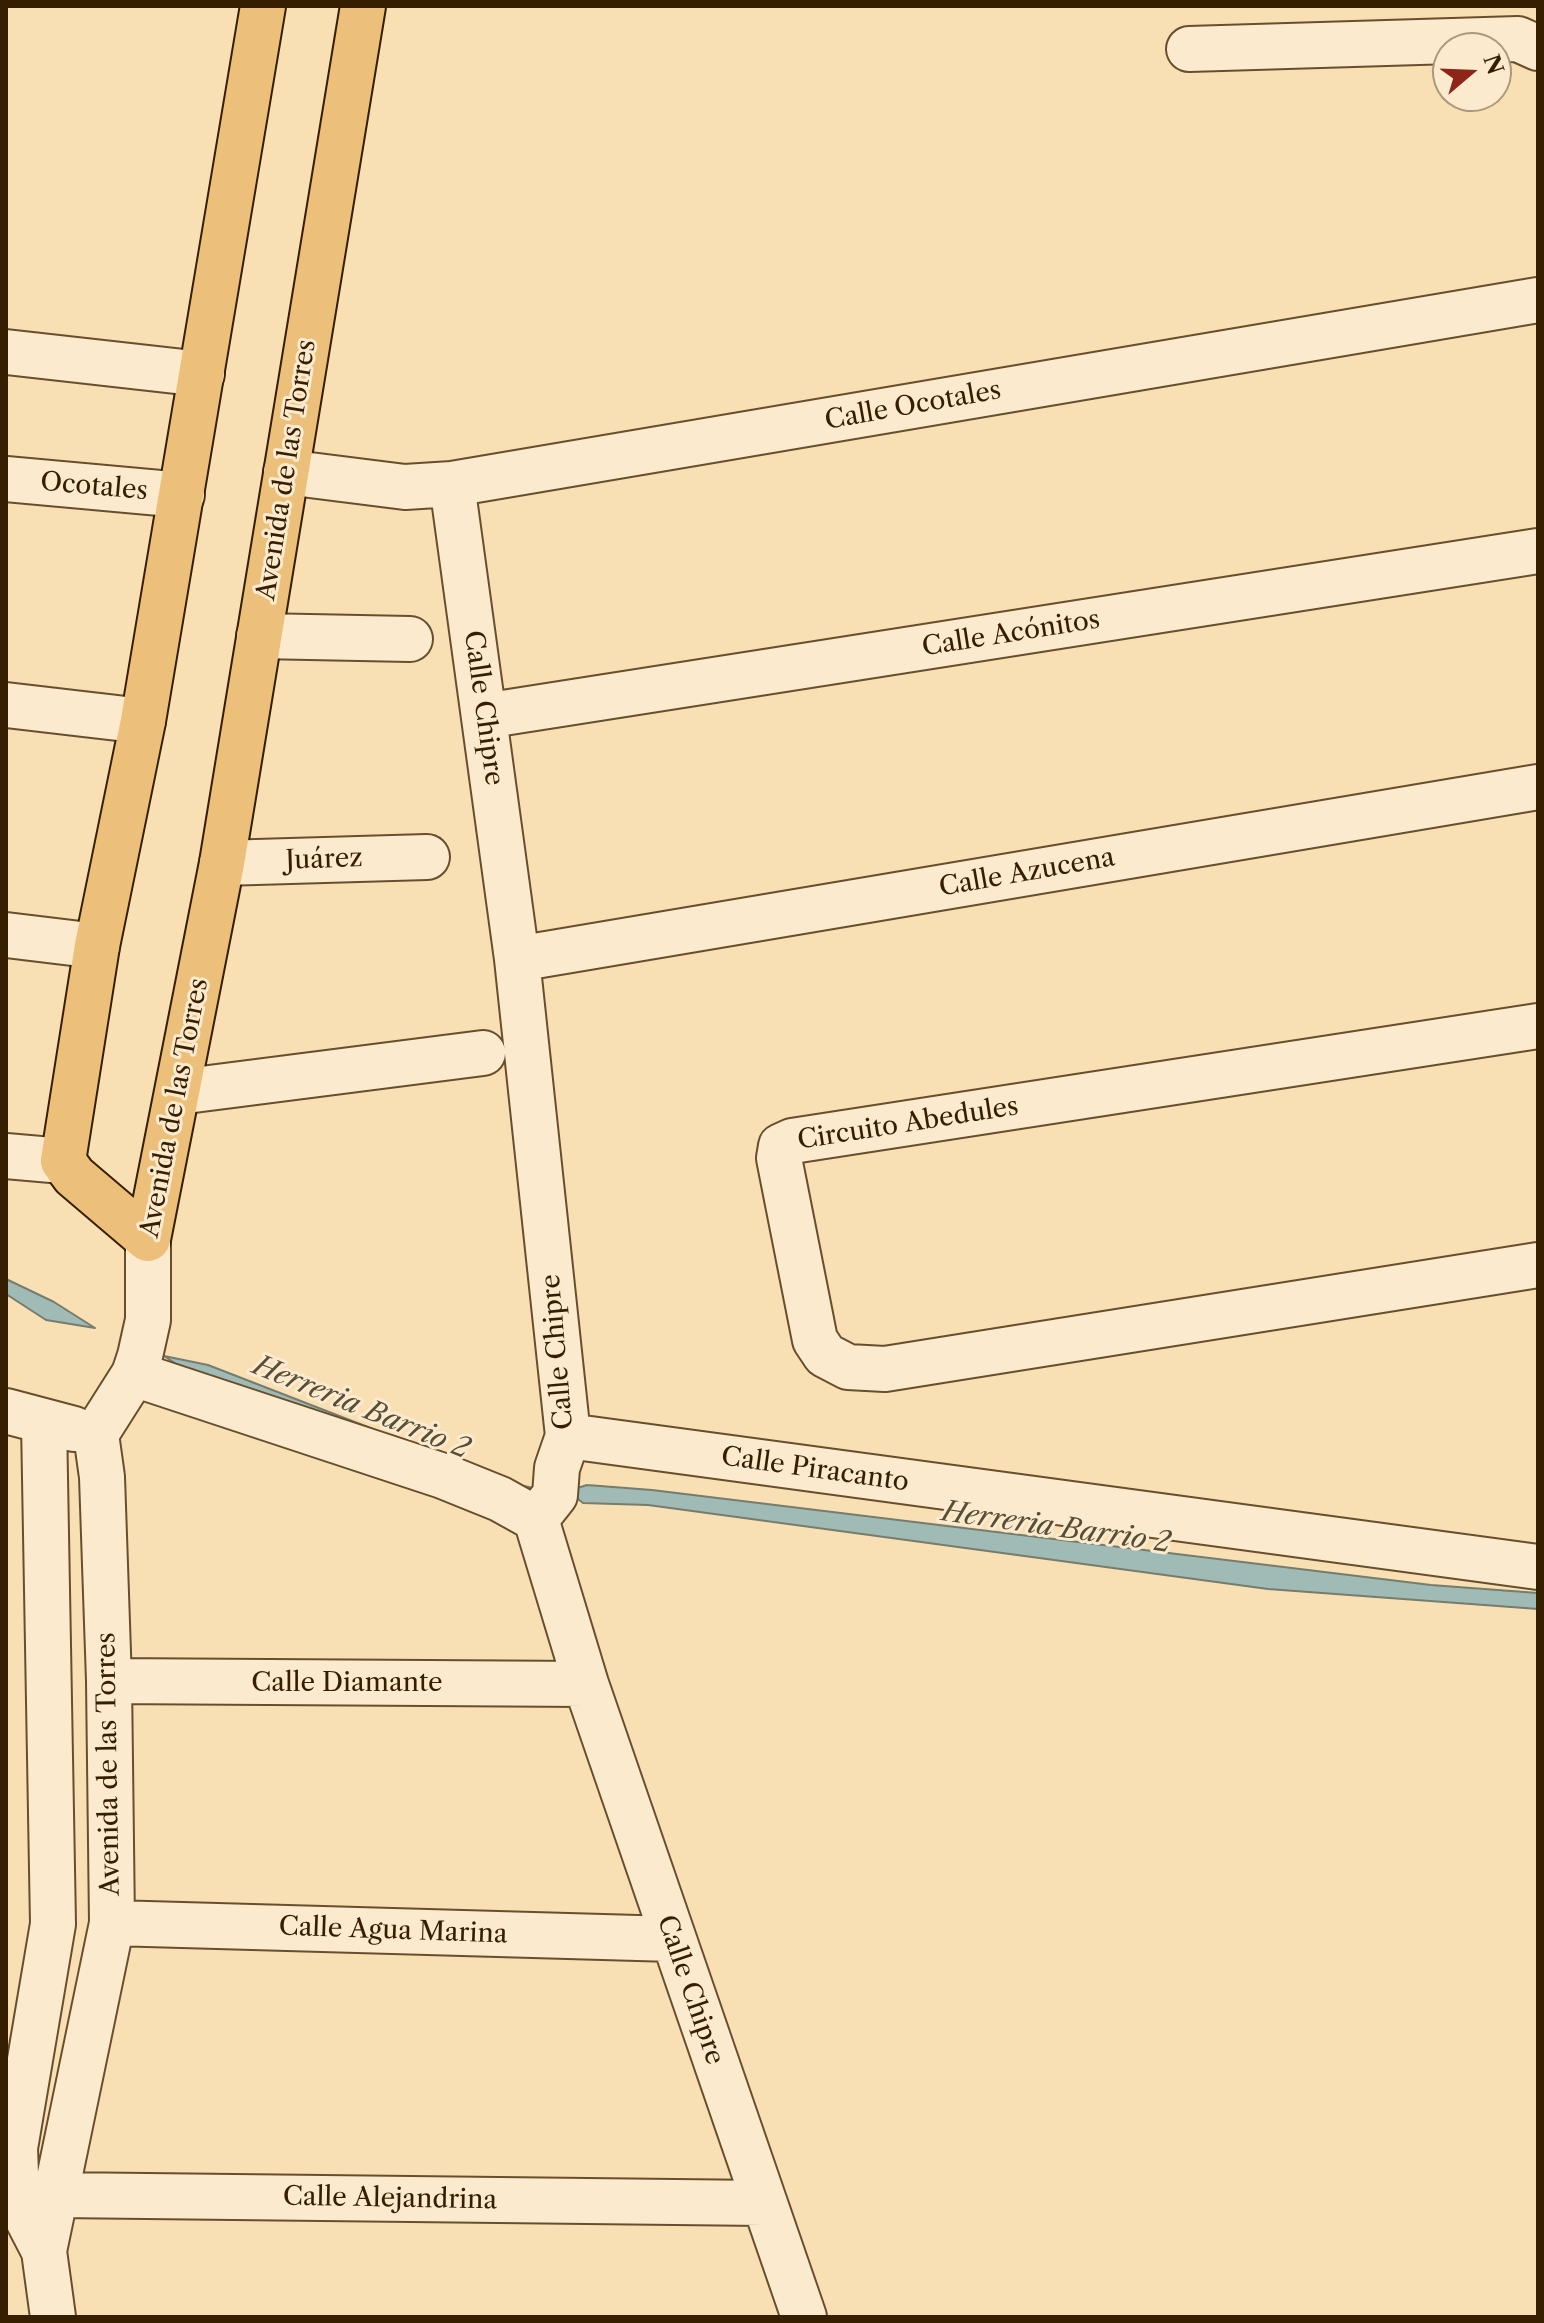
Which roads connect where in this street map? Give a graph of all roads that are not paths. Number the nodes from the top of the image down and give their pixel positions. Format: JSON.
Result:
{"nodes":[{"id":1,"x":263,"y":6,"type":"edge"},
{"id":2,"x":363,"y":6,"type":"edge"},
{"id":3,"x":1538,"y":48,"type":"edge"},
{"id":4,"x":1189,"y":49,"type":"dead end"},
{"id":5,"x":1538,"y":300,"type":"edge"},
{"id":6,"x":6,"y":352,"type":"edge"},
{"id":7,"x":202,"y":374,"type":"junction"},
{"id":8,"x":286,"y":472,"type":"junction"},
{"id":9,"x":6,"y":479,"type":"edge"},
{"id":10,"x":452,"y":484,"type":"junction"},
{"id":11,"x":182,"y":495,"type":"junction"},
{"id":12,"x":1538,"y":551,"type":"edge"},
{"id":13,"x":259,"y":636,"type":"junction"},
{"id":14,"x":410,"y":639,"type":"dead end"},
{"id":15,"x":6,"y":705,"type":"edge"},
{"id":16,"x":484,"y":716,"type":"junction"},
{"id":17,"x":143,"y":721,"type":"junction"},
{"id":18,"x":1538,"y":787,"type":"edge"},
{"id":19,"x":427,"y":857,"type":"dead end"},
{"id":20,"x":222,"y":863,"type":"junction"},
{"id":21,"x":6,"y":935,"type":"edge"},
{"id":22,"x":97,"y":946,"type":"junction"},
{"id":23,"x":517,"y":959,"type":"junction"},
{"id":24,"x":1538,"y":1026,"type":"edge"},
{"id":25,"x":483,"y":1053,"type":"dead end"},
{"id":26,"x":178,"y":1092,"type":"junction"},
{"id":27,"x":6,"y":1156,"type":"edge"},
{"id":28,"x":63,"y":1161,"type":"junction"},
{"id":29,"x":148,"y":1239,"type":"junction"},
{"id":30,"x":1538,"y":1265,"type":"edge"},
{"id":31,"x":134,"y":1374,"type":"junction"},
{"id":32,"x":25,"y":1416,"type":"edge"},
{"id":33,"x":96,"y":1434,"type":"junction"},
{"id":34,"x":568,"y":1436,"type":"junction"},
{"id":35,"x":536,"y":1519,"type":"junction"},
{"id":36,"x":1538,"y":1567,"type":"edge"},
{"id":37,"x":109,"y":1681,"type":"junction"},
{"id":38,"x":586,"y":1684,"type":"junction"},
{"id":39,"x":112,"y":1923,"type":"junction"},
{"id":40,"x":673,"y":1939,"type":"junction"},
{"id":41,"x":37,"y":2197,"type":"junction"},
{"id":42,"x":763,"y":2203,"type":"junction"},
{"id":43,"x":53,"y":2317,"type":"edge"},
{"id":44,"x":804,"y":2317,"type":"edge"}],
"edges":[{"from":1,"to":7,"type":"main road"},
{"from":2,"to":8,"type":"main road","name":"Avenida de las Torres"},
{"from":3,"to":4,"type":"street"},
{"from":5,"to":10,"type":"street","name":"Calle Ocotales"},
{"from":6,"to":7,"type":"street"},
{"from":7,"to":11,"type":"main road"},
{"from":8,"to":10,"type":"street","name":"Calle Ocotales"},
{"from":8,"to":13,"type":"main road","name":"Avenida de las Torres"},
{"from":9,"to":11,"type":"street","name":"Ocotales"},
{"from":10,"to":16,"type":"street","name":"Calle Chipre"},
{"from":11,"to":17,"type":"main road"},
{"from":12,"to":16,"type":"street","name":"Calle Acónitos"},
{"from":13,"to":14,"type":"street"},
{"from":13,"to":20,"type":"main road","name":"Avenida de las Torres"},
{"from":15,"to":17,"type":"street"},
{"from":16,"to":23,"type":"street","name":"Calle Chipre"},
{"from":17,"to":22,"type":"main road"},
{"from":18,"to":23,"type":"street","name":"Calle Azucena"},
{"from":19,"to":20,"type":"street","name":"Juárez"},
{"from":20,"to":26,"type":"main road","name":"Avenida de las Torres"},
{"from":21,"to":22,"type":"street"},
{"from":22,"to":28,"type":"main road"},
{"from":23,"to":34,"type":"street","name":"Calle Chipre"},
{"from":24,"to":30,"type":"street","name":"Circuito Abedules"},
{"from":25,"to":26,"type":"street"},
{"from":26,"to":29,"type":"main road","name":"Avenida de las Torres"},
{"from":27,"to":28,"type":"street"},
{"from":28,"to":29,"type":"main road"},
{"from":29,"to":31,"type":"street","name":"Avenida de las Torres"},
{"from":31,"to":33,"type":"street","name":"Avenida de las Torres"},
{"from":31,"to":35,"type":"street"},
{"from":32,"to":33,"type":"street"},
{"from":32,"to":41,"type":"street"},
{"from":33,"to":37,"type":"street","name":"Avenida de las Torres"},
{"from":34,"to":35,"type":"street","name":"Calle Chipre"},
{"from":34,"to":36,"type":"street","name":"Calle Piracanto"},
{"from":35,"to":38,"type":"street","name":"Calle Chipre"},
{"from":37,"to":38,"type":"street","name":"Calle Diamante"},
{"from":37,"to":39,"type":"street","name":"Avenida de las Torres"},
{"from":38,"to":40,"type":"street","name":"Calle Chipre"},
{"from":39,"to":40,"type":"street","name":"Calle Agua Marina"},
{"from":39,"to":41,"type":"street","name":"Avenida de las Torres"},
{"from":40,"to":42,"type":"street","name":"Calle Chipre"},
{"from":41,"to":42,"type":"street","name":"Calle Alejandrina"},
{"from":41,"to":43,"type":"street"},
{"from":42,"to":44,"type":"street","name":"Calle Chipre"}]}
